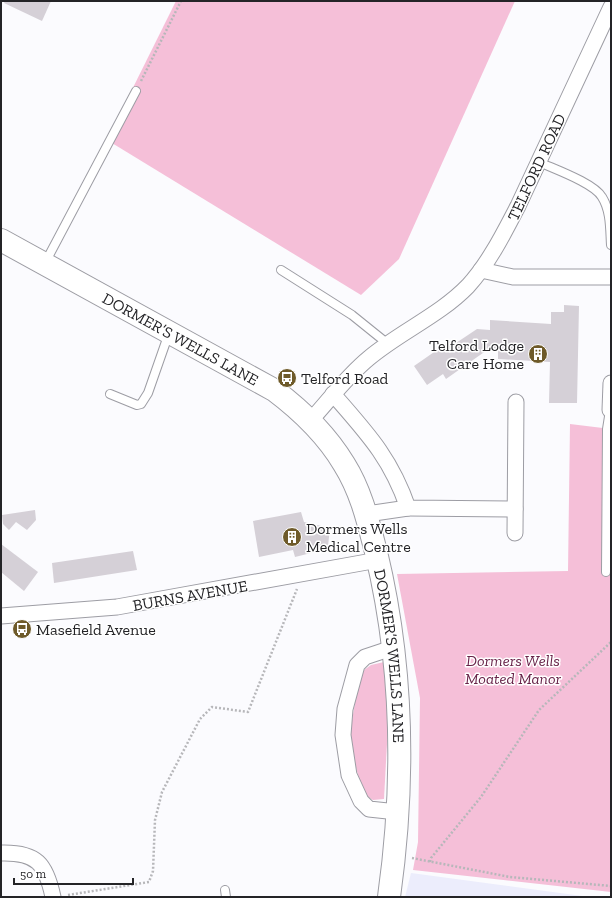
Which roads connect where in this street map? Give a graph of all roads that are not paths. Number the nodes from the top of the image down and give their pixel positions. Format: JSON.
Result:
{"nodes":[{"id":1,"x":611,"y":7,"type":"edge"},
{"id":2,"x":136,"y":91,"type":"road end"},
{"id":3,"x":539,"y":162,"type":"junction"},
{"id":4,"x":1,"y":240,"type":"edge"},
{"id":5,"x":611,"y":245,"type":"edge"},
{"id":6,"x":45,"y":264,"type":"junction"},
{"id":7,"x":281,"y":270,"type":"dead end"},
{"id":8,"x":481,"y":270,"type":"junction"},
{"id":9,"x":611,"y":277,"type":"edge"},
{"id":10,"x":169,"y":332,"type":"junction"},
{"id":11,"x":388,"y":344,"type":"junction"},
{"id":12,"x":611,"y":383,"type":"edge"},
{"id":13,"x":110,"y":394,"type":"dead end"},
{"id":14,"x":334,"y":394,"type":"junction"},
{"id":15,"x":516,"y":402,"type":"dead end"},
{"id":16,"x":610,"y":410,"type":"joint"},
{"id":17,"x":311,"y":420,"type":"junction"},
{"id":18,"x":408,"y":508,"type":"junction"},
{"id":19,"x":515,"y":509,"type":"junction"},
{"id":20,"x":367,"y":514,"type":"junction"},
{"id":21,"x":515,"y":533,"type":"dead end"},
{"id":22,"x":378,"y":560,"type":"junction"},
{"id":23,"x":606,"y":572,"type":"dead end"},
{"id":24,"x":1,"y":616,"type":"edge"},
{"id":25,"x":392,"y":648,"type":"junction"},
{"id":26,"x":397,"y":812,"type":"junction"},
{"id":27,"x":1,"y":853,"type":"edge"},
{"id":28,"x":56,"y":896,"type":"edge"},
{"id":29,"x":389,"y":897,"type":"edge"}],
"edges":[{"from":1,"to":3,"type":"street","name":"TELFORD ROAD"},
{"from":2,"to":6,"type":"lane"},
{"from":3,"to":5,"type":"lane"},
{"from":3,"to":8,"type":"street","name":"TELFORD ROAD"},
{"from":4,"to":6,"type":"street","name":"DORMER’S WELLS LANE"},
{"from":6,"to":10,"type":"street","name":"DORMER’S WELLS LANE"},
{"from":7,"to":11,"type":"lane"},
{"from":8,"to":9,"type":"street"},
{"from":8,"to":11,"type":"street","name":"TELFORD ROAD"},
{"from":10,"to":13,"type":"lane"},
{"from":10,"to":17,"type":"street","name":"DORMER’S WELLS LANE"},
{"from":11,"to":14,"type":"street","name":"TELFORD ROAD"},
{"from":12,"to":16,"type":"street"},
{"from":14,"to":17,"type":"street","name":"TELFORD ROAD"},
{"from":14,"to":18,"type":"street"},
{"from":15,"to":19,"type":"street"},
{"from":16,"to":23,"type":"lane"},
{"from":17,"to":20,"type":"street","name":"DORMER’S WELLS LANE"},
{"from":18,"to":19,"type":"street"},
{"from":18,"to":20,"type":"street"},
{"from":19,"to":21,"type":"street"},
{"from":20,"to":22,"type":"street","name":"DORMER’S WELLS LANE"},
{"from":22,"to":24,"type":"street","name":"BURNS AVENUE"},
{"from":22,"to":25,"type":"street","name":"DORMER’S WELLS LANE"},
{"from":25,"to":26,"type":"street","name":"DORMER’S WELLS LANE"},
{"from":25,"to":26,"type":"street"},
{"from":26,"to":29,"type":"street","name":"DORMER’S WELLS LANE"},
{"from":27,"to":28,"type":"street"}]}
